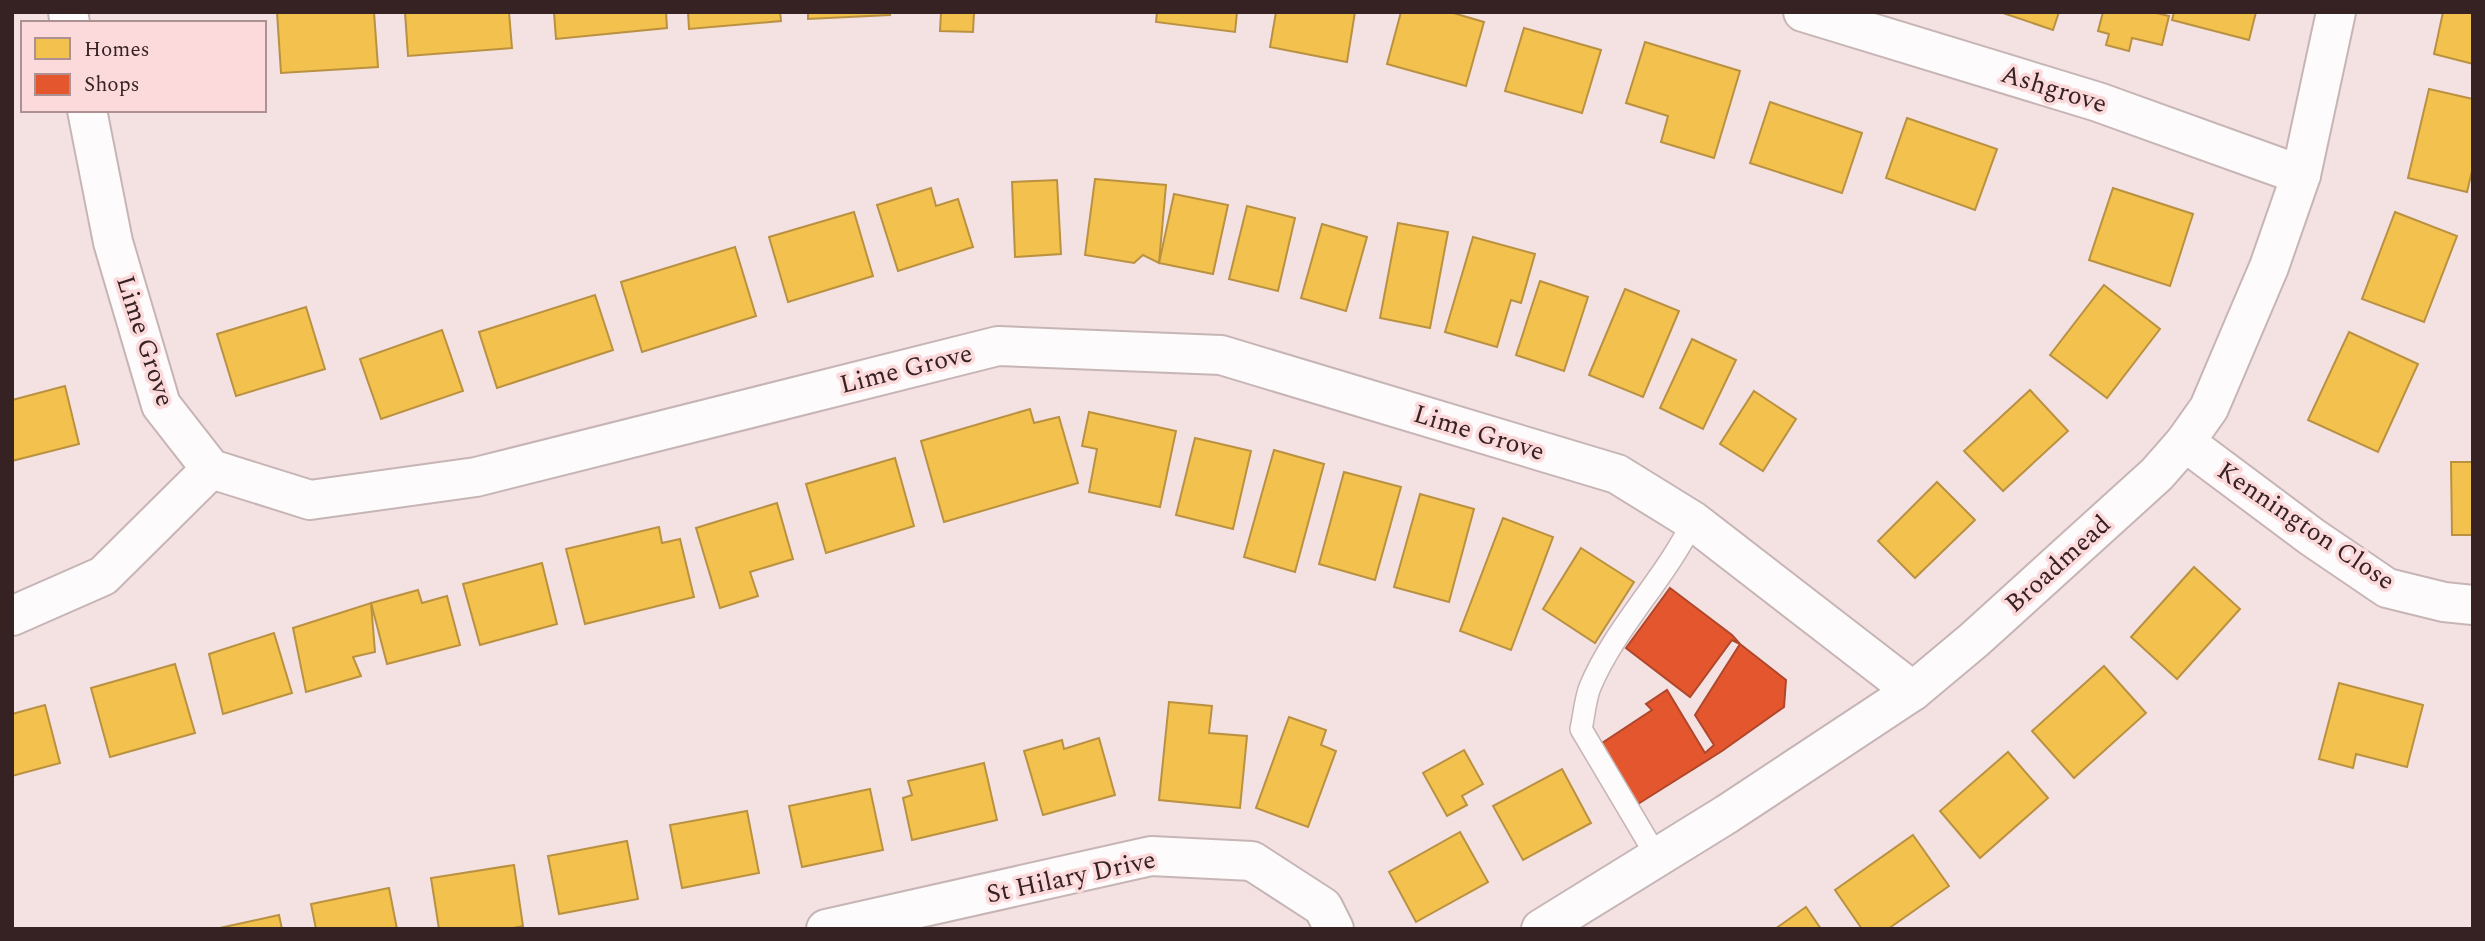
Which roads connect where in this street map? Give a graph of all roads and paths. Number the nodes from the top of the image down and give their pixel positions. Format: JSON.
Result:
{"nodes":[{"id":1,"x":1803,"y":12,"type":"edge"},
{"id":2,"x":2336,"y":12,"type":"edge"},
{"id":3,"x":88,"y":112,"type":"edge"},
{"id":4,"x":2301,"y":175,"type":"junction"},
{"id":5,"x":2185,"y":442,"type":"junction"},
{"id":6,"x":211,"y":469,"type":"junction"},
{"id":7,"x":1693,"y":521,"type":"junction"},
{"id":8,"x":2473,"y":605,"type":"edge"},
{"id":9,"x":12,"y":616,"type":"edge"},
{"id":10,"x":1913,"y":691,"type":"junction"},
{"id":11,"x":1657,"y":857,"type":"junction"},
{"id":12,"x":826,"y":929,"type":"edge"},
{"id":13,"x":1334,"y":929,"type":"edge"},
{"id":14,"x":1541,"y":929,"type":"edge"}],
"edges":[{"from":1,"to":4,"type":"street","name":"Ashgrove"},
{"from":2,"to":4,"type":"street","name":"Broadmead"},
{"from":3,"to":6,"type":"street","name":"Lime Grove"},
{"from":4,"to":5,"type":"street","name":"Broadmead"},
{"from":5,"to":8,"type":"street","name":"Kennington Close"},
{"from":5,"to":10,"type":"street","name":"Broadmead"},
{"from":6,"to":7,"type":"street","name":"Lime Grove"},
{"from":6,"to":9,"type":"street"},
{"from":7,"to":10,"type":"street","name":"Lime Grove"},
{"from":7,"to":11,"type":"lane"},
{"from":10,"to":11,"type":"street","name":"Broadmead"},
{"from":11,"to":14,"type":"street","name":"Broadmead"},
{"from":12,"to":13,"type":"street","name":"St Hilary Drive"}]}
